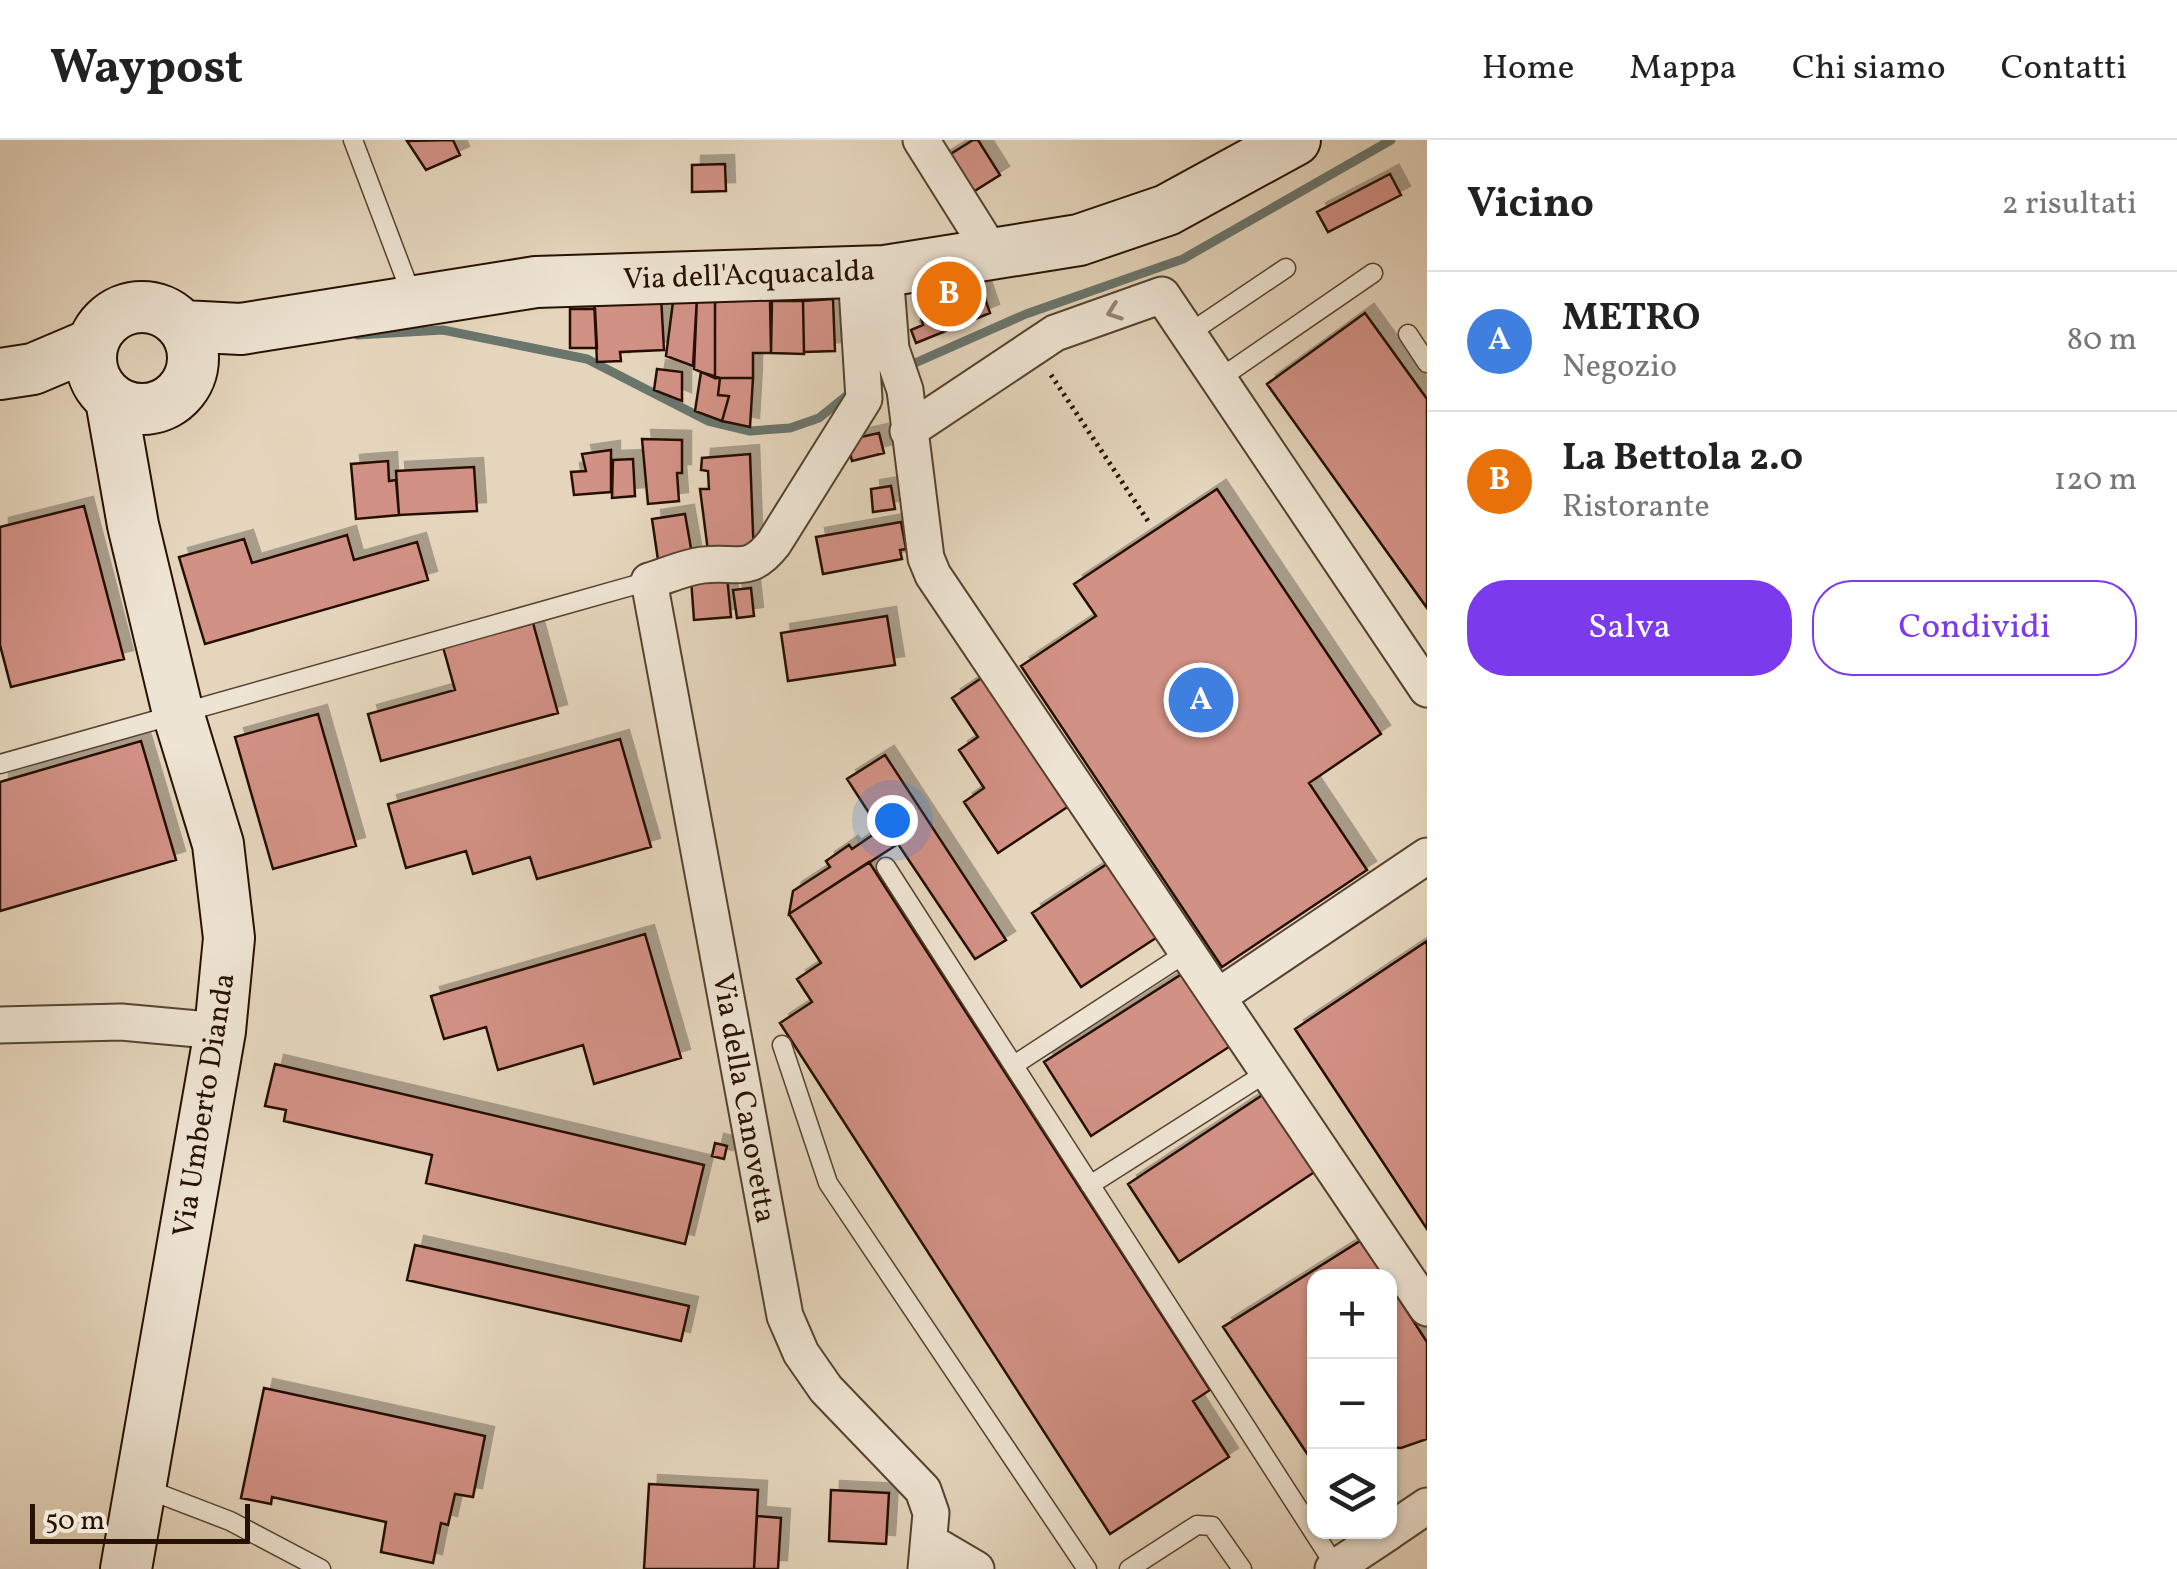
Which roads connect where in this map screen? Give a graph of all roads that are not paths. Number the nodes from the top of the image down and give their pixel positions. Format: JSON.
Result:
{"nodes":[{"id":1,"x":353,"y":140,"type":"edge"},
{"id":2,"x":921,"y":140,"type":"edge"},
{"id":3,"x":1295,"y":140,"type":"edge"},
{"id":4,"x":992,"y":254,"type":"junction"},
{"id":5,"x":1286,"y":268,"type":"dead end"},
{"id":6,"x":871,"y":271,"type":"junction"},
{"id":7,"x":1374,"y":273,"type":"dead end"},
{"id":8,"x":414,"y":302,"type":"junction"},
{"id":9,"x":1188,"y":334,"type":"junction"},
{"id":10,"x":1408,"y":334,"type":"dead end"},
{"id":11,"x":92,"y":344,"type":"junction"},
{"id":12,"x":187,"y":350,"type":"junction"},
{"id":13,"x":1427,"y":363,"type":"edge"},
{"id":14,"x":16,"y":371,"type":"edge"},
{"id":15,"x":1218,"y":379,"type":"junction"},
{"id":16,"x":123,"y":400,"type":"junction"},
{"id":17,"x":908,"y":431,"type":"junction"},
{"id":18,"x":650,"y":581,"type":"junction"},
{"id":19,"x":1426,"y":685,"type":"edge"},
{"id":20,"x":178,"y":713,"type":"junction"},
{"id":21,"x":0,"y":764,"type":"edge"},
{"id":22,"x":1427,"y":856,"type":"edge"},
{"id":23,"x":886,"y":868,"type":"dead end"},
{"id":24,"x":1188,"y":950,"type":"junction"},
{"id":25,"x":1219,"y":996,"type":"junction"},
{"id":26,"x":0,"y":1024,"type":"edge"},
{"id":27,"x":220,"y":1031,"type":"junction"},
{"id":28,"x":782,"y":1046,"type":"dead end"},
{"id":29,"x":1014,"y":1066,"type":"junction"},
{"id":30,"x":1269,"y":1071,"type":"junction"},
{"id":31,"x":1090,"y":1184,"type":"junction"},
{"id":32,"x":1427,"y":1308,"type":"edge"},
{"id":33,"x":140,"y":1487,"type":"junction"},
{"id":34,"x":1427,"y":1506,"type":"edge"},
{"id":35,"x":1397,"y":1526,"type":"edge"},
{"id":36,"x":1377,"y":1539,"type":"edge"},
{"id":37,"x":928,"y":1555,"type":"edge"},
{"id":38,"x":311,"y":1567,"type":"edge"},
{"id":39,"x":1335,"y":1568,"type":"edge"},
{"id":40,"x":126,"y":1569,"type":"edge"},
{"id":41,"x":976,"y":1569,"type":"edge"},
{"id":42,"x":1088,"y":1569,"type":"edge"},
{"id":43,"x":1129,"y":1569,"type":"edge"},
{"id":44,"x":1242,"y":1569,"type":"edge"}],
"edges":[{"from":1,"to":8,"type":"lane"},
{"from":2,"to":4,"type":"street"},
{"from":3,"to":4,"type":"street","name":"Via dell'Acquacalda"},
{"from":4,"to":6,"type":"street","name":"Via dell'Acquacalda"},
{"from":5,"to":9,"type":"lane"},
{"from":6,"to":8,"type":"street","name":"Via dell'Acquacalda"},
{"from":6,"to":17,"type":"street"},
{"from":6,"to":18,"type":"street"},
{"from":7,"to":15,"type":"lane"},
{"from":8,"to":12,"type":"street","name":"Via dell'Acquacalda"},
{"from":9,"to":15,"type":"street"},
{"from":9,"to":17,"type":"street","one_way":true},
{"from":10,"to":13,"type":"lane"},
{"from":11,"to":12,"type":"street"},
{"from":11,"to":14,"type":"street"},
{"from":11,"to":16,"type":"street"},
{"from":12,"to":16,"type":"street"},
{"from":14,"to":16,"type":"street"},
{"from":15,"to":19,"type":"street"},
{"from":16,"to":20,"type":"street","name":"Via Umberto Dianda"},
{"from":17,"to":24,"type":"street"},
{"from":18,"to":20,"type":"lane"},
{"from":18,"to":37,"type":"street","name":"Via della Canovetta"},
{"from":20,"to":21,"type":"lane"},
{"from":20,"to":27,"type":"street","name":"Via Umberto Dianda"},
{"from":22,"to":25,"type":"street"},
{"from":23,"to":29,"type":"lane"},
{"from":24,"to":25,"type":"street"},
{"from":24,"to":29,"type":"lane"},
{"from":25,"to":30,"type":"street"},
{"from":26,"to":27,"type":"street"},
{"from":27,"to":33,"type":"street","name":"Via Umberto Dianda"},
{"from":28,"to":42,"type":"lane"},
{"from":29,"to":31,"type":"lane"},
{"from":30,"to":31,"type":"lane"},
{"from":30,"to":32,"type":"street"},
{"from":31,"to":39,"type":"lane"},
{"from":33,"to":38,"type":"lane"},
{"from":33,"to":40,"type":"street","name":"Via Umberto Dianda"},
{"from":34,"to":35,"type":"street"},
{"from":36,"to":39,"type":"street"},
{"from":37,"to":41,"type":"street"},
{"from":43,"to":44,"type":"lane"}]}
